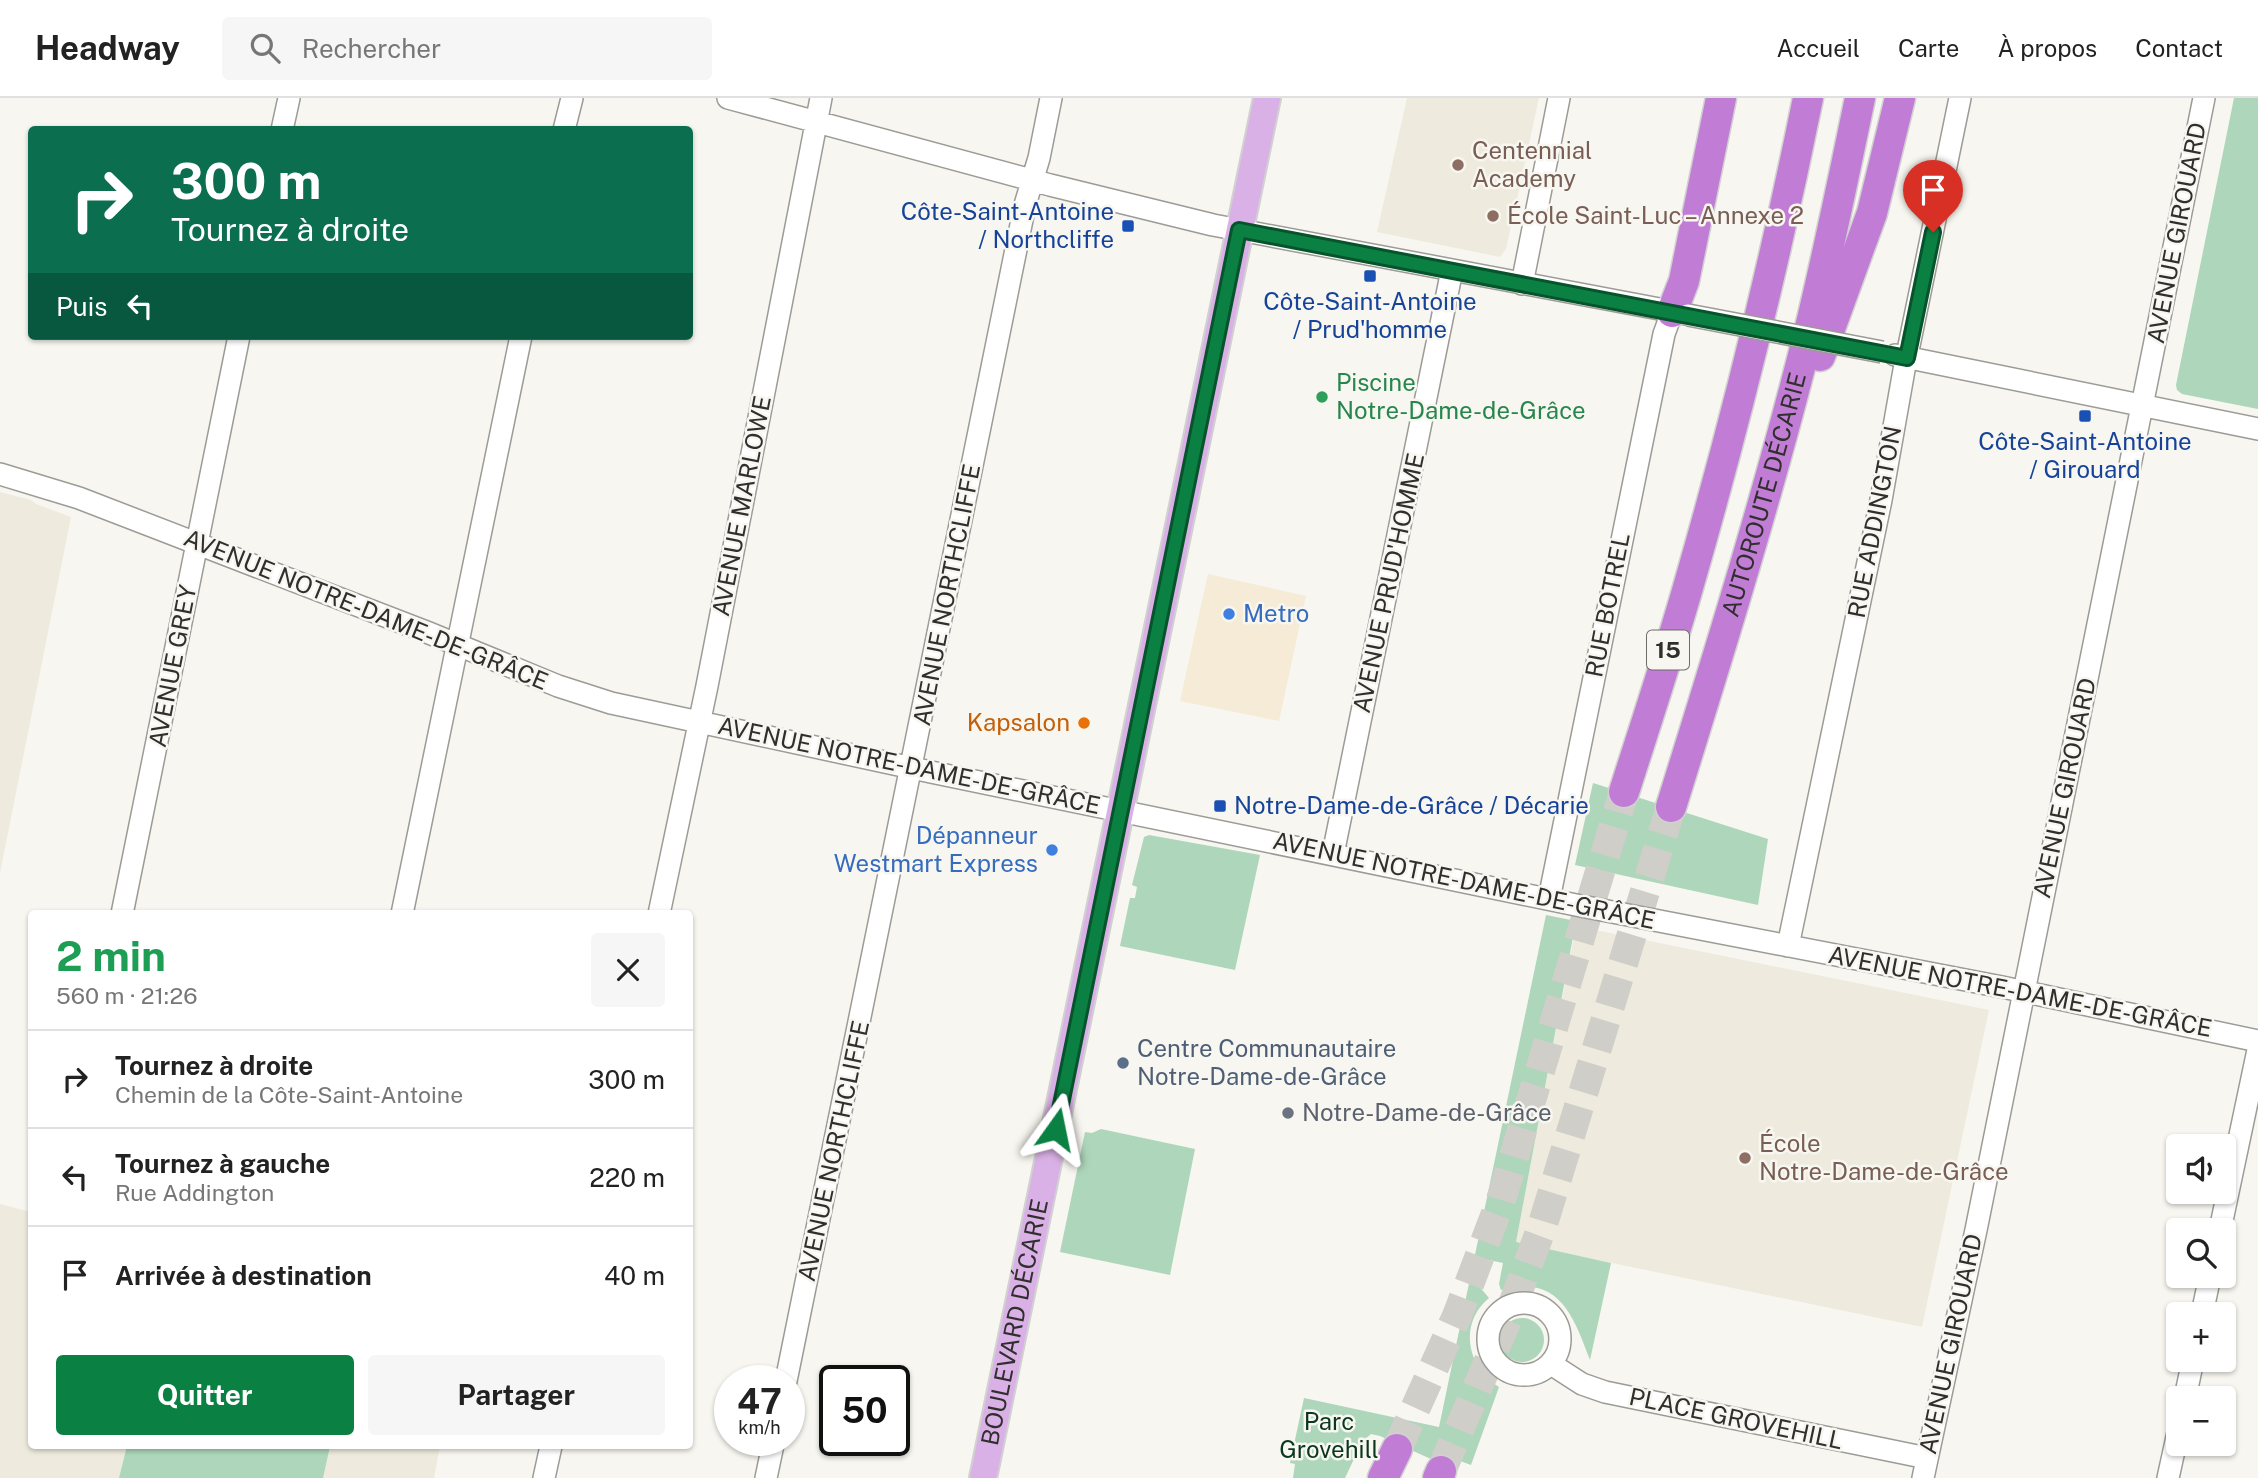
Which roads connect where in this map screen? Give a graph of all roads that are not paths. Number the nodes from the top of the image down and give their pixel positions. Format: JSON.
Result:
{"nodes":[{"id":1,"x":289,"y":98,"type":"edge"},
{"id":2,"x":572,"y":98,"type":"edge"},
{"id":3,"x":728,"y":98,"type":"edge"},
{"id":4,"x":821,"y":98,"type":"edge"},
{"id":5,"x":1051,"y":98,"type":"edge"},
{"id":6,"x":1267,"y":98,"type":"edge"},
{"id":7,"x":1559,"y":98,"type":"edge"},
{"id":8,"x":1721,"y":98,"type":"edge"},
{"id":9,"x":1860,"y":98,"type":"edge"},
{"id":10,"x":1900,"y":98,"type":"edge"},
{"id":11,"x":1960,"y":98,"type":"edge"},
{"id":12,"x":2204,"y":98,"type":"edge"},
{"id":13,"x":1805,"y":107,"type":"edge"},
{"id":14,"x":818,"y":121,"type":"junction"},
{"id":15,"x":283,"y":126,"type":"edge"},
{"id":16,"x":565,"y":126,"type":"edge"},
{"id":17,"x":1032,"y":180,"type":"junction"},
{"id":18,"x":1239,"y":230,"type":"junction"},
{"id":19,"x":1452,"y":270,"type":"junction"},
{"id":20,"x":1522,"y":285,"type":"junction"},
{"id":21,"x":1680,"y":313,"type":"junction"},
{"id":22,"x":238,"y":340,"type":"edge"},
{"id":23,"x":520,"y":340,"type":"edge"},
{"id":24,"x":1907,"y":358,"type":"junction"},
{"id":25,"x":2143,"y":404,"type":"junction"},
{"id":26,"x":2258,"y":429,"type":"edge"},
{"id":27,"x":0,"y":474,"type":"edge"},
{"id":28,"x":198,"y":543,"type":"junction"},
{"id":29,"x":1752,"y":543,"type":"junction"},
{"id":30,"x":457,"y":644,"type":"junction"},
{"id":31,"x":699,"y":722,"type":"junction"},
{"id":32,"x":912,"y":767,"type":"junction"},
{"id":33,"x":1624,"y":792,"type":"tunnel mouth"},
{"id":34,"x":1671,"y":807,"type":"tunnel mouth"},
{"id":35,"x":1120,"y":811,"type":"junction"},
{"id":36,"x":1334,"y":854,"type":"junction"},
{"id":37,"x":1549,"y":899,"type":"junction"},
{"id":38,"x":123,"y":910,"type":"edge"},
{"id":39,"x":403,"y":910,"type":"edge"},
{"id":40,"x":660,"y":910,"type":"edge"},
{"id":41,"x":1788,"y":946,"type":"junction"},
{"id":42,"x":2024,"y":991,"type":"junction"},
{"id":43,"x":2258,"y":1041,"type":"edge"},
{"id":44,"x":2258,"y":1050,"type":"edge"},
{"id":45,"x":2223,"y":1218,"type":"edge"},
{"id":46,"x":1551,"y":1364,"type":"dead end"},
{"id":47,"x":789,"y":1365,"type":"edge"},
{"id":48,"x":550,"y":1449,"type":"edge"},
{"id":49,"x":1397,"y":1449,"type":"tunnel mouth"},
{"id":50,"x":771,"y":1456,"type":"edge"},
{"id":51,"x":2173,"y":1456,"type":"edge"},
{"id":52,"x":1925,"y":1468,"type":"edge"},
{"id":53,"x":544,"y":1478,"type":"edge"},
{"id":54,"x":766,"y":1478,"type":"edge"},
{"id":55,"x":983,"y":1478,"type":"edge"},
{"id":56,"x":1383,"y":1478,"type":"edge"},
{"id":57,"x":2168,"y":1478,"type":"edge"}],
"edges":[{"from":1,"to":15,"type":"street"},
{"from":2,"to":16,"type":"street"},
{"from":3,"to":14,"type":"street"},
{"from":4,"to":14,"type":"street","name":"AVENUE MARLOWE"},
{"from":5,"to":17,"type":"street","name":"AVENUE NORTHCLIFFE"},
{"from":6,"to":18,"type":"main road","name":"BOULEVARD DÉCARIE"},
{"from":7,"to":20,"type":"street"},
{"from":8,"to":21,"type":"highway"},
{"from":9,"to":29,"type":"highway","name":"AUTOROUTE DÉCARIE","number":"15"},
{"from":10,"to":29,"type":"highway"},
{"from":11,"to":24,"type":"street","name":"RUE ADDINGTON"},
{"from":12,"to":25,"type":"street","name":"AVENUE GIROUARD"},
{"from":13,"to":33,"type":"highway","name":"AUTOROUTE DÉCARIE","number":"15"},
{"from":14,"to":17,"type":"street"},
{"from":14,"to":31,"type":"street","name":"AVENUE MARLOWE"},
{"from":17,"to":18,"type":"street"},
{"from":17,"to":32,"type":"street","name":"AVENUE NORTHCLIFFE"},
{"from":18,"to":19,"type":"street"},
{"from":18,"to":35,"type":"main road","name":"BOULEVARD DÉCARIE"},
{"from":19,"to":20,"type":"street"},
{"from":19,"to":36,"type":"street","name":"AVENUE PRUD'HOMME"},
{"from":20,"to":21,"type":"street"},
{"from":21,"to":24,"type":"street","bridge":true},
{"from":21,"to":37,"type":"street","name":"RUE BOTREL"},
{"from":22,"to":28,"type":"street","name":"AVENUE GREY"},
{"from":23,"to":30,"type":"street"},
{"from":24,"to":25,"type":"street"},
{"from":24,"to":41,"type":"street","name":"RUE ADDINGTON"},
{"from":25,"to":26,"type":"street"},
{"from":25,"to":42,"type":"street","name":"AVENUE GIROUARD"},
{"from":27,"to":28,"type":"street","name":"AVENUE NOTRE-DAME-DE-GRÂCE"},
{"from":28,"to":30,"type":"street","name":"AVENUE NOTRE-DAME-DE-GRÂCE"},
{"from":28,"to":38,"type":"street","name":"AVENUE GREY"},
{"from":29,"to":34,"type":"highway","name":"AUTOROUTE DÉCARIE","number":"15"},
{"from":30,"to":31,"type":"street","name":"AVENUE NOTRE-DAME-DE-GRÂCE"},
{"from":30,"to":39,"type":"street"},
{"from":31,"to":32,"type":"street","name":"AVENUE NOTRE-DAME-DE-GRÂCE"},
{"from":31,"to":40,"type":"street","name":"AVENUE MARLOWE"},
{"from":32,"to":35,"type":"street","name":"AVENUE NOTRE-DAME-DE-GRÂCE"},
{"from":32,"to":47,"type":"street","name":"AVENUE NORTHCLIFFE"},
{"from":35,"to":36,"type":"street","name":"AVENUE NOTRE-DAME-DE-GRÂCE"},
{"from":35,"to":55,"type":"main road","name":"BOULEVARD DÉCARIE"},
{"from":36,"to":37,"type":"street","name":"AVENUE NOTRE-DAME-DE-GRÂCE"},
{"from":37,"to":41,"type":"street","name":"AVENUE NOTRE-DAME-DE-GRÂCE"},
{"from":41,"to":42,"type":"street","name":"AVENUE NOTRE-DAME-DE-GRÂCE"},
{"from":42,"to":43,"type":"street","name":"AVENUE NOTRE-DAME-DE-GRÂCE"},
{"from":42,"to":52,"type":"street","name":"AVENUE GIROUARD"},
{"from":44,"to":45,"type":"street"},
{"from":46,"to":52,"type":"street","name":"PLACE GROVEHILL"},
{"from":48,"to":53,"type":"street"},
{"from":49,"to":56,"type":"highway"},
{"from":50,"to":54,"type":"street"},
{"from":51,"to":57,"type":"street"}]}
